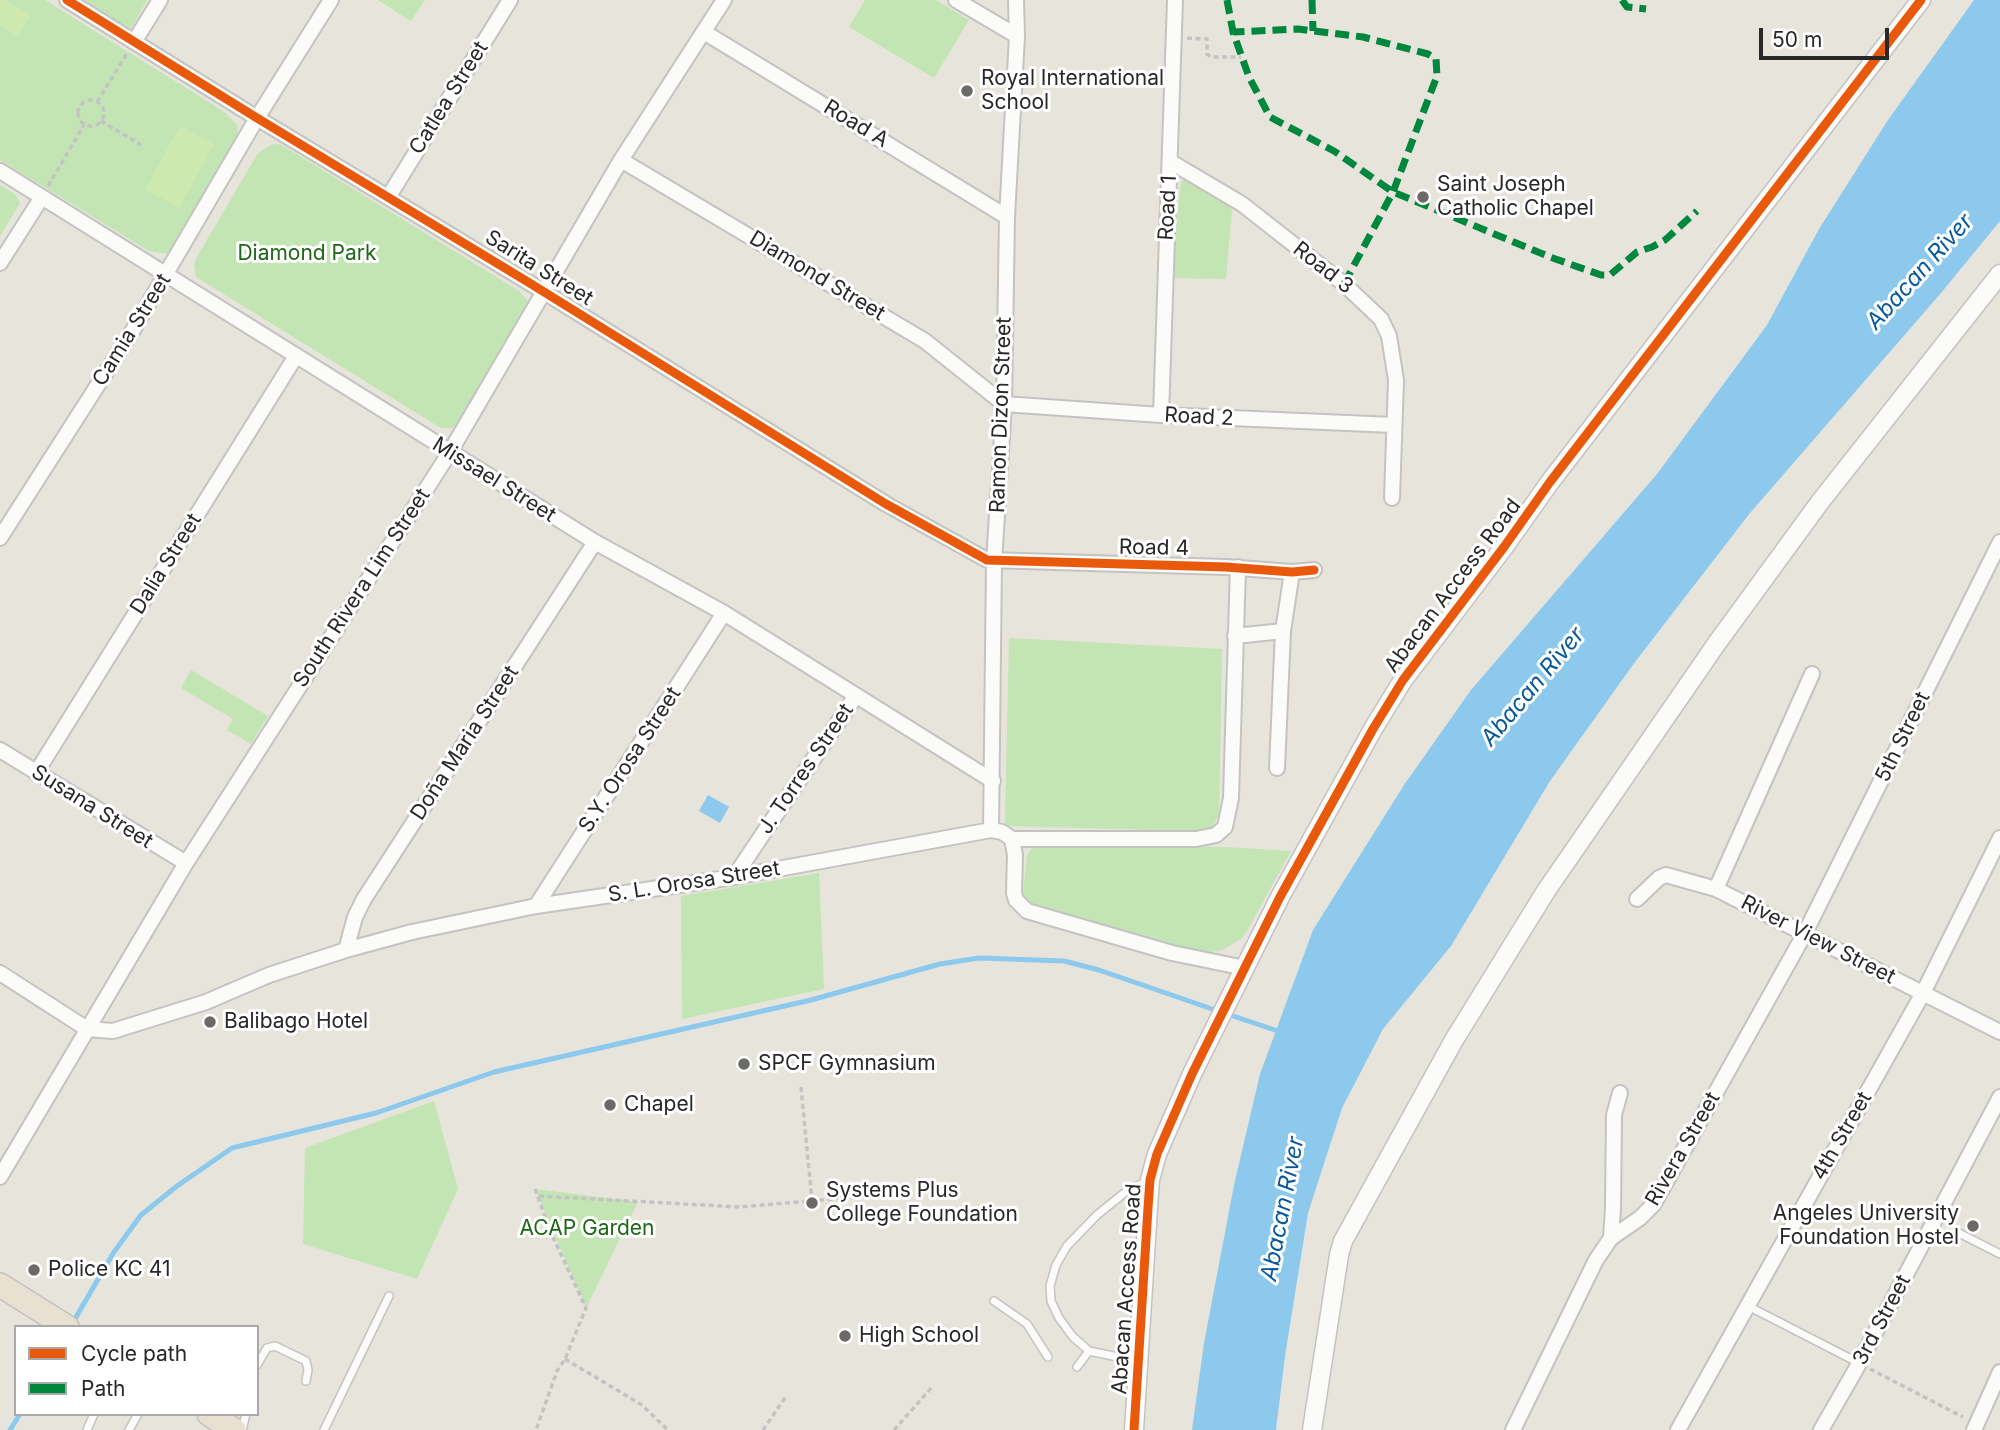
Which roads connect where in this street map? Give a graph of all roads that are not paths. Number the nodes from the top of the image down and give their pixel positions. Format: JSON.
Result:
{"nodes":[{"id":1,"x":68,"y":0,"type":"edge"},
{"id":2,"x":160,"y":0,"type":"edge"},
{"id":3,"x":331,"y":0,"type":"edge"},
{"id":4,"x":510,"y":0,"type":"edge"},
{"id":5,"x":724,"y":0,"type":"edge"},
{"id":6,"x":956,"y":0,"type":"edge"},
{"id":7,"x":1016,"y":0,"type":"edge"},
{"id":8,"x":1175,"y":0,"type":"edge"},
{"id":9,"x":1920,"y":0,"type":"edge"},
{"id":10,"x":704,"y":32,"type":"junction"},
{"id":11,"x":1017,"y":36,"type":"junction"},
{"id":12,"x":134,"y":42,"type":"junction"},
{"id":13,"x":257,"y":118,"type":"junction"},
{"id":14,"x":621,"y":160,"type":"junction"},
{"id":15,"x":1171,"y":162,"type":"junction"},
{"id":16,"x":0,"y":171,"type":"edge"},
{"id":17,"x":389,"y":196,"type":"junction"},
{"id":18,"x":42,"y":197,"type":"junction"},
{"id":19,"x":1007,"y":217,"type":"junction"},
{"id":20,"x":0,"y":263,"type":"edge"},
{"id":21,"x":2000,"y":274,"type":"edge"},
{"id":22,"x":166,"y":275,"type":"junction"},
{"id":23,"x":542,"y":291,"type":"junction"},
{"id":24,"x":296,"y":356,"type":"junction"},
{"id":25,"x":1004,"y":404,"type":"junction"},
{"id":26,"x":1161,"y":415,"type":"junction"},
{"id":27,"x":1394,"y":425,"type":"junction"},
{"id":28,"x":450,"y":452,"type":"junction"},
{"id":29,"x":1392,"y":498,"type":"dead end"},
{"id":30,"x":0,"y":538,"type":"edge"},
{"id":31,"x":594,"y":542,"type":"junction"},
{"id":32,"x":2000,"y":542,"type":"edge"},
{"id":33,"x":994,"y":562,"type":"junction"},
{"id":34,"x":1238,"y":567,"type":"junction"},
{"id":35,"x":1314,"y":570,"type":"dead end"},
{"id":36,"x":1292,"y":572,"type":"junction"},
{"id":37,"x":724,"y":613,"type":"junction"},
{"id":38,"x":1283,"y":631,"type":"junction"},
{"id":39,"x":1235,"y":636,"type":"junction"},
{"id":40,"x":1812,"y":674,"type":"dead end"},
{"id":41,"x":855,"y":696,"type":"junction"},
{"id":42,"x":0,"y":750,"type":"edge"},
{"id":43,"x":1277,"y":768,"type":"dead end"},
{"id":44,"x":36,"y":772,"type":"junction"},
{"id":45,"x":993,"y":781,"type":"junction"},
{"id":46,"x":991,"y":830,"type":"junction"},
{"id":47,"x":2000,"y":838,"type":"edge"},
{"id":48,"x":1012,"y":839,"type":"junction"},
{"id":49,"x":186,"y":863,"type":"junction"},
{"id":50,"x":734,"y":877,"type":"junction"},
{"id":51,"x":1716,"y":889,"type":"junction"},
{"id":52,"x":1637,"y":900,"type":"dead end"},
{"id":53,"x":536,"y":906,"type":"junction"},
{"id":54,"x":1805,"y":933,"type":"junction"},
{"id":55,"x":346,"y":950,"type":"junction"},
{"id":56,"x":1245,"y":968,"type":"junction"},
{"id":57,"x":0,"y":973,"type":"edge"},
{"id":58,"x":1923,"y":993,"type":"junction"},
{"id":59,"x":87,"y":1029,"type":"junction"},
{"id":60,"x":2000,"y":1032,"type":"edge"},
{"id":61,"x":1620,"y":1093,"type":"dead end"},
{"id":62,"x":2000,"y":1097,"type":"edge"},
{"id":63,"x":0,"y":1177,"type":"edge"},
{"id":64,"x":1150,"y":1180,"type":"junction"},
{"id":65,"x":1959,"y":1233,"type":"dead end"},
{"id":66,"x":1611,"y":1238,"type":"junction"},
{"id":67,"x":2000,"y":1254,"type":"edge"},
{"id":68,"x":0,"y":1285,"type":"edge"},
{"id":69,"x":389,"y":1296,"type":"dead end"},
{"id":70,"x":994,"y":1301,"type":"dead end"},
{"id":71,"x":1746,"y":1305,"type":"junction"},
{"id":72,"x":64,"y":1325,"type":"edge"},
{"id":73,"x":1089,"y":1351,"type":"junction"},
{"id":74,"x":1048,"y":1357,"type":"dead end"},
{"id":75,"x":1139,"y":1361,"type":"junction"},
{"id":76,"x":259,"y":1362,"type":"edge"},
{"id":77,"x":1859,"y":1363,"type":"junction"},
{"id":78,"x":1077,"y":1367,"type":"dead end"},
{"id":79,"x":2000,"y":1372,"type":"edge"},
{"id":80,"x":306,"y":1381,"type":"dead end"},
{"id":81,"x":212,"y":1416,"type":"edge"},
{"id":82,"x":1975,"y":1427,"type":"edge"},
{"id":83,"x":234,"y":1430,"type":"edge"},
{"id":84,"x":324,"y":1430,"type":"edge"},
{"id":85,"x":1134,"y":1430,"type":"edge"},
{"id":86,"x":1312,"y":1430,"type":"edge"},
{"id":87,"x":1513,"y":1430,"type":"edge"},
{"id":88,"x":1678,"y":1430,"type":"edge"},
{"id":89,"x":1821,"y":1430,"type":"edge"}],
"edges":[{"from":1,"to":12,"type":"street","name":"Sarita Street"},
{"from":2,"to":12,"type":"street"},
{"from":3,"to":13,"type":"street","name":"Camia Street"},
{"from":4,"to":17,"type":"street","name":"Catlea Street"},
{"from":5,"to":10,"type":"street","name":"South Rivera Lim Street"},
{"from":6,"to":11,"type":"street"},
{"from":7,"to":11,"type":"street","name":"Ramon Dizon Street"},
{"from":8,"to":15,"type":"street","name":"Road 1"},
{"from":9,"to":56,"type":"street","name":"Abacan Access Road"},
{"from":10,"to":14,"type":"street","name":"South Rivera Lim Street"},
{"from":10,"to":19,"type":"street","name":"Road A"},
{"from":11,"to":19,"type":"street","name":"Ramon Dizon Street"},
{"from":12,"to":13,"type":"street","name":"Sarita Street"},
{"from":13,"to":17,"type":"street","name":"Sarita Street"},
{"from":13,"to":22,"type":"street","name":"Camia Street"},
{"from":14,"to":23,"type":"street","name":"South Rivera Lim Street"},
{"from":14,"to":25,"type":"street","name":"Diamond Street"},
{"from":15,"to":26,"type":"street","name":"Road 1"},
{"from":15,"to":27,"type":"street","name":"Road 3"},
{"from":16,"to":18,"type":"street","name":"Missael Street"},
{"from":17,"to":23,"type":"street","name":"Sarita Street"},
{"from":18,"to":20,"type":"street"},
{"from":18,"to":22,"type":"street","name":"Missael Street"},
{"from":19,"to":25,"type":"street","name":"Ramon Dizon Street"},
{"from":21,"to":86,"type":"street"},
{"from":22,"to":24,"type":"street","name":"Missael Street"},
{"from":22,"to":30,"type":"street","name":"Camia Street"},
{"from":23,"to":28,"type":"street","name":"South Rivera Lim Street"},
{"from":23,"to":33,"type":"street","name":"Sarita Street"},
{"from":24,"to":28,"type":"street","name":"Missael Street"},
{"from":24,"to":44,"type":"street","name":"Dalia Street"},
{"from":25,"to":26,"type":"street","name":"Road 2"},
{"from":25,"to":33,"type":"street","name":"Ramon Dizon Street"},
{"from":26,"to":27,"type":"street","name":"Road 2"},
{"from":27,"to":29,"type":"street","name":"Road 3"},
{"from":28,"to":31,"type":"street","name":"Missael Street"},
{"from":28,"to":49,"type":"street","name":"South Rivera Lim Street"},
{"from":31,"to":37,"type":"street","name":"Missael Street"},
{"from":31,"to":55,"type":"street","name":"Doña Maria Street"},
{"from":32,"to":54,"type":"street","name":"5th Street"},
{"from":33,"to":34,"type":"street","name":"Road 4"},
{"from":33,"to":45,"type":"street","name":"Ramon Dizon Street"},
{"from":34,"to":36,"type":"street","name":"Road 4"},
{"from":34,"to":39,"type":"street"},
{"from":35,"to":36,"type":"street","name":"Road 4"},
{"from":36,"to":38,"type":"street"},
{"from":37,"to":41,"type":"street","name":"Missael Street"},
{"from":37,"to":53,"type":"street","name":"S.Y. Orosa Street"},
{"from":38,"to":39,"type":"street"},
{"from":38,"to":43,"type":"street"},
{"from":39,"to":48,"type":"street"},
{"from":40,"to":51,"type":"street"},
{"from":41,"to":45,"type":"street","name":"Missael Street"},
{"from":41,"to":50,"type":"street","name":"J. Torres Street"},
{"from":42,"to":44,"type":"street","name":"Susana Street"},
{"from":44,"to":49,"type":"street","name":"Susana Street"},
{"from":45,"to":46,"type":"street","name":"Ramon Dizon Street"},
{"from":46,"to":48,"type":"street"},
{"from":46,"to":50,"type":"street","name":"S. L. Orosa Street"},
{"from":47,"to":58,"type":"street","name":"4th Street"},
{"from":48,"to":56,"type":"street"},
{"from":49,"to":59,"type":"street","name":"South Rivera Lim Street"},
{"from":50,"to":53,"type":"street","name":"S. L. Orosa Street"},
{"from":51,"to":52,"type":"street","name":"River View Street"},
{"from":51,"to":54,"type":"street","name":"River View Street"},
{"from":53,"to":55,"type":"street","name":"S. L. Orosa Street"},
{"from":54,"to":58,"type":"street","name":"River View Street"},
{"from":54,"to":66,"type":"street","name":"Rivera Street"},
{"from":55,"to":59,"type":"street","name":"S. L. Orosa Street"},
{"from":56,"to":64,"type":"street","name":"Abacan Access Road"},
{"from":57,"to":59,"type":"street"},
{"from":58,"to":60,"type":"street","name":"River View Street"},
{"from":58,"to":71,"type":"street","name":"4th Street"},
{"from":59,"to":63,"type":"street","name":"South Rivera Lim Street"},
{"from":61,"to":66,"type":"street"},
{"from":62,"to":77,"type":"street","name":"3rd Street"},
{"from":64,"to":73,"type":"lane"},
{"from":64,"to":75,"type":"street","name":"Abacan Access Road"},
{"from":65,"to":67,"type":"lane"},
{"from":66,"to":87,"type":"street","name":"Rivera Street"},
{"from":68,"to":72,"type":"highway"},
{"from":69,"to":84,"type":"lane"},
{"from":70,"to":74,"type":"lane"},
{"from":71,"to":77,"type":"lane"},
{"from":71,"to":88,"type":"street","name":"4th Street"},
{"from":73,"to":75,"type":"lane"},
{"from":73,"to":78,"type":"lane"},
{"from":75,"to":85,"type":"street","name":"Abacan Access Road"},
{"from":76,"to":80,"type":"lane"},
{"from":77,"to":89,"type":"street","name":"3rd Street"},
{"from":79,"to":82,"type":"street"},
{"from":81,"to":83,"type":"highway"}]}
